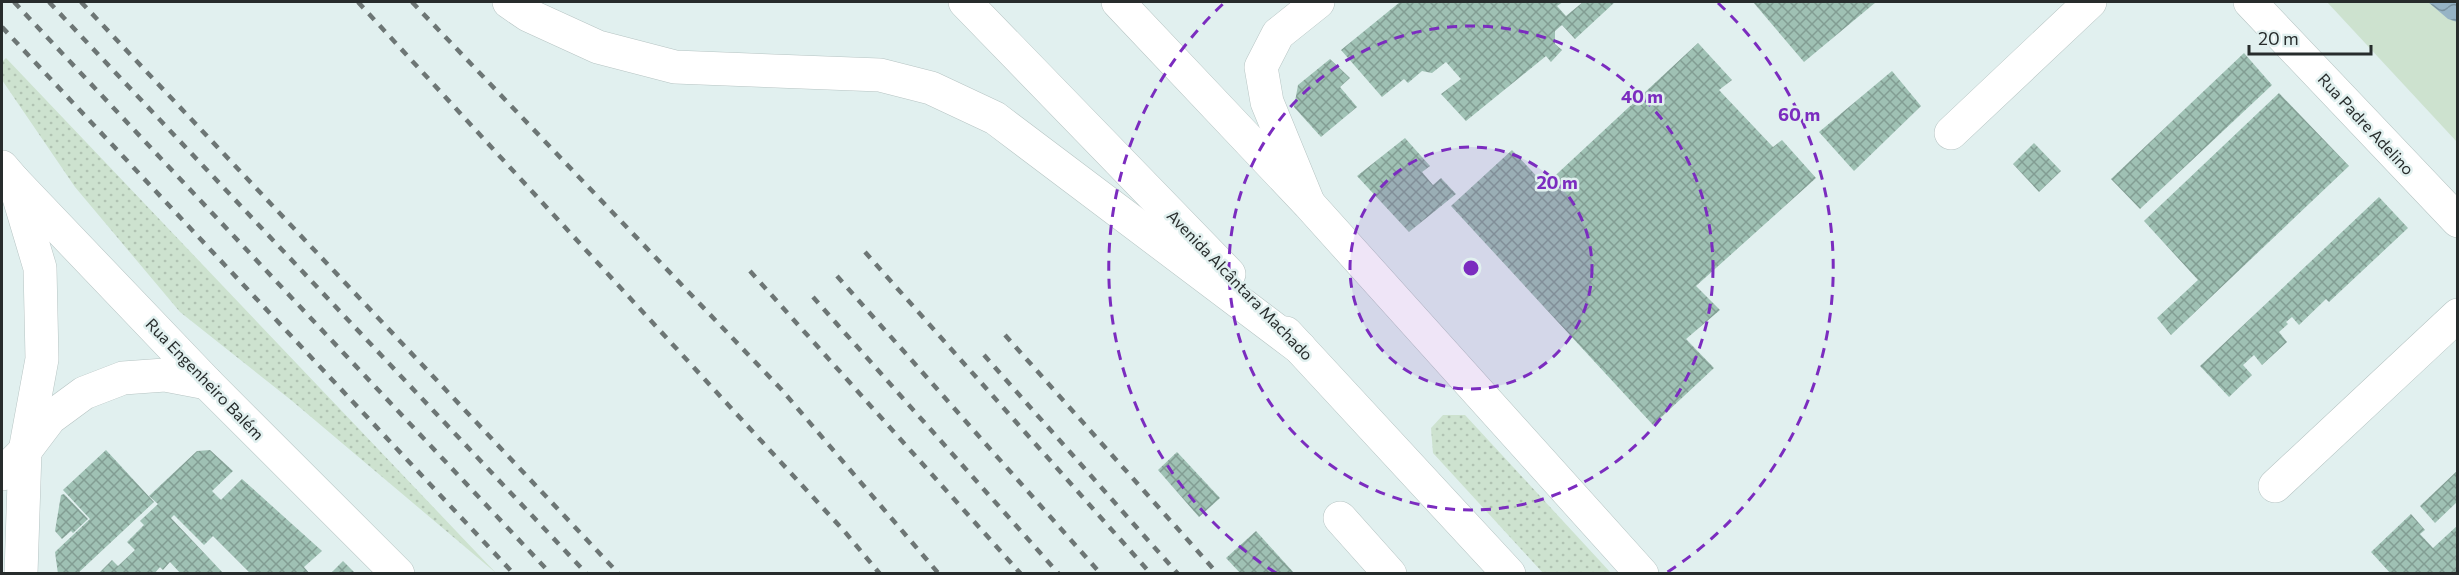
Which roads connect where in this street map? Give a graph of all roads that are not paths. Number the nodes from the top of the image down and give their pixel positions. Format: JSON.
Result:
{"nodes":[{"id":1,"x":509,"y":2,"type":"edge"},
{"id":2,"x":966,"y":2,"type":"edge"},
{"id":3,"x":1118,"y":2,"type":"edge"},
{"id":4,"x":1318,"y":2,"type":"edge"},
{"id":5,"x":2090,"y":2,"type":"edge"},
{"id":6,"x":2250,"y":2,"type":"edge"},
{"id":7,"x":1952,"y":133,"type":"dead end"},
{"id":8,"x":8,"y":174,"type":"edge"},
{"id":9,"x":1309,"y":204,"type":"junction"},
{"id":10,"x":2457,"y":221,"type":"edge"},
{"id":11,"x":2457,"y":315,"type":"edge"},
{"id":12,"x":1300,"y":348,"type":"junction"},
{"id":13,"x":207,"y":383,"type":"junction"},
{"id":14,"x":25,"y":451,"type":"junction"},
{"id":15,"x":2,"y":474,"type":"edge"},
{"id":16,"x":2275,"y":486,"type":"dead end"},
{"id":17,"x":1340,"y":518,"type":"dead end"},
{"id":18,"x":21,"y":573,"type":"edge"},
{"id":19,"x":398,"y":573,"type":"edge"},
{"id":20,"x":1390,"y":573,"type":"edge"},
{"id":21,"x":1509,"y":573,"type":"edge"},
{"id":22,"x":1642,"y":573,"type":"edge"}],
"edges":[{"from":1,"to":12,"type":"main road"},
{"from":2,"to":12,"type":"main road","name":"Avenida Alcântara Machado"},
{"from":3,"to":9,"type":"main road"},
{"from":4,"to":9,"type":"main road"},
{"from":5,"to":7,"type":"main road"},
{"from":6,"to":10,"type":"main road","name":"Rua Padre Adelino"},
{"from":8,"to":13,"type":"main road","name":"Rua Engenheiro Balém"},
{"from":8,"to":14,"type":"main road"},
{"from":9,"to":22,"type":"main road"},
{"from":11,"to":16,"type":"main road"},
{"from":12,"to":21,"type":"main road","name":"Avenida Alcântara Machado"},
{"from":13,"to":14,"type":"main road"},
{"from":13,"to":19,"type":"main road","name":"Rua Engenheiro Balém"},
{"from":14,"to":15,"type":"main road"},
{"from":14,"to":18,"type":"main road"},
{"from":17,"to":20,"type":"main road"}]}
